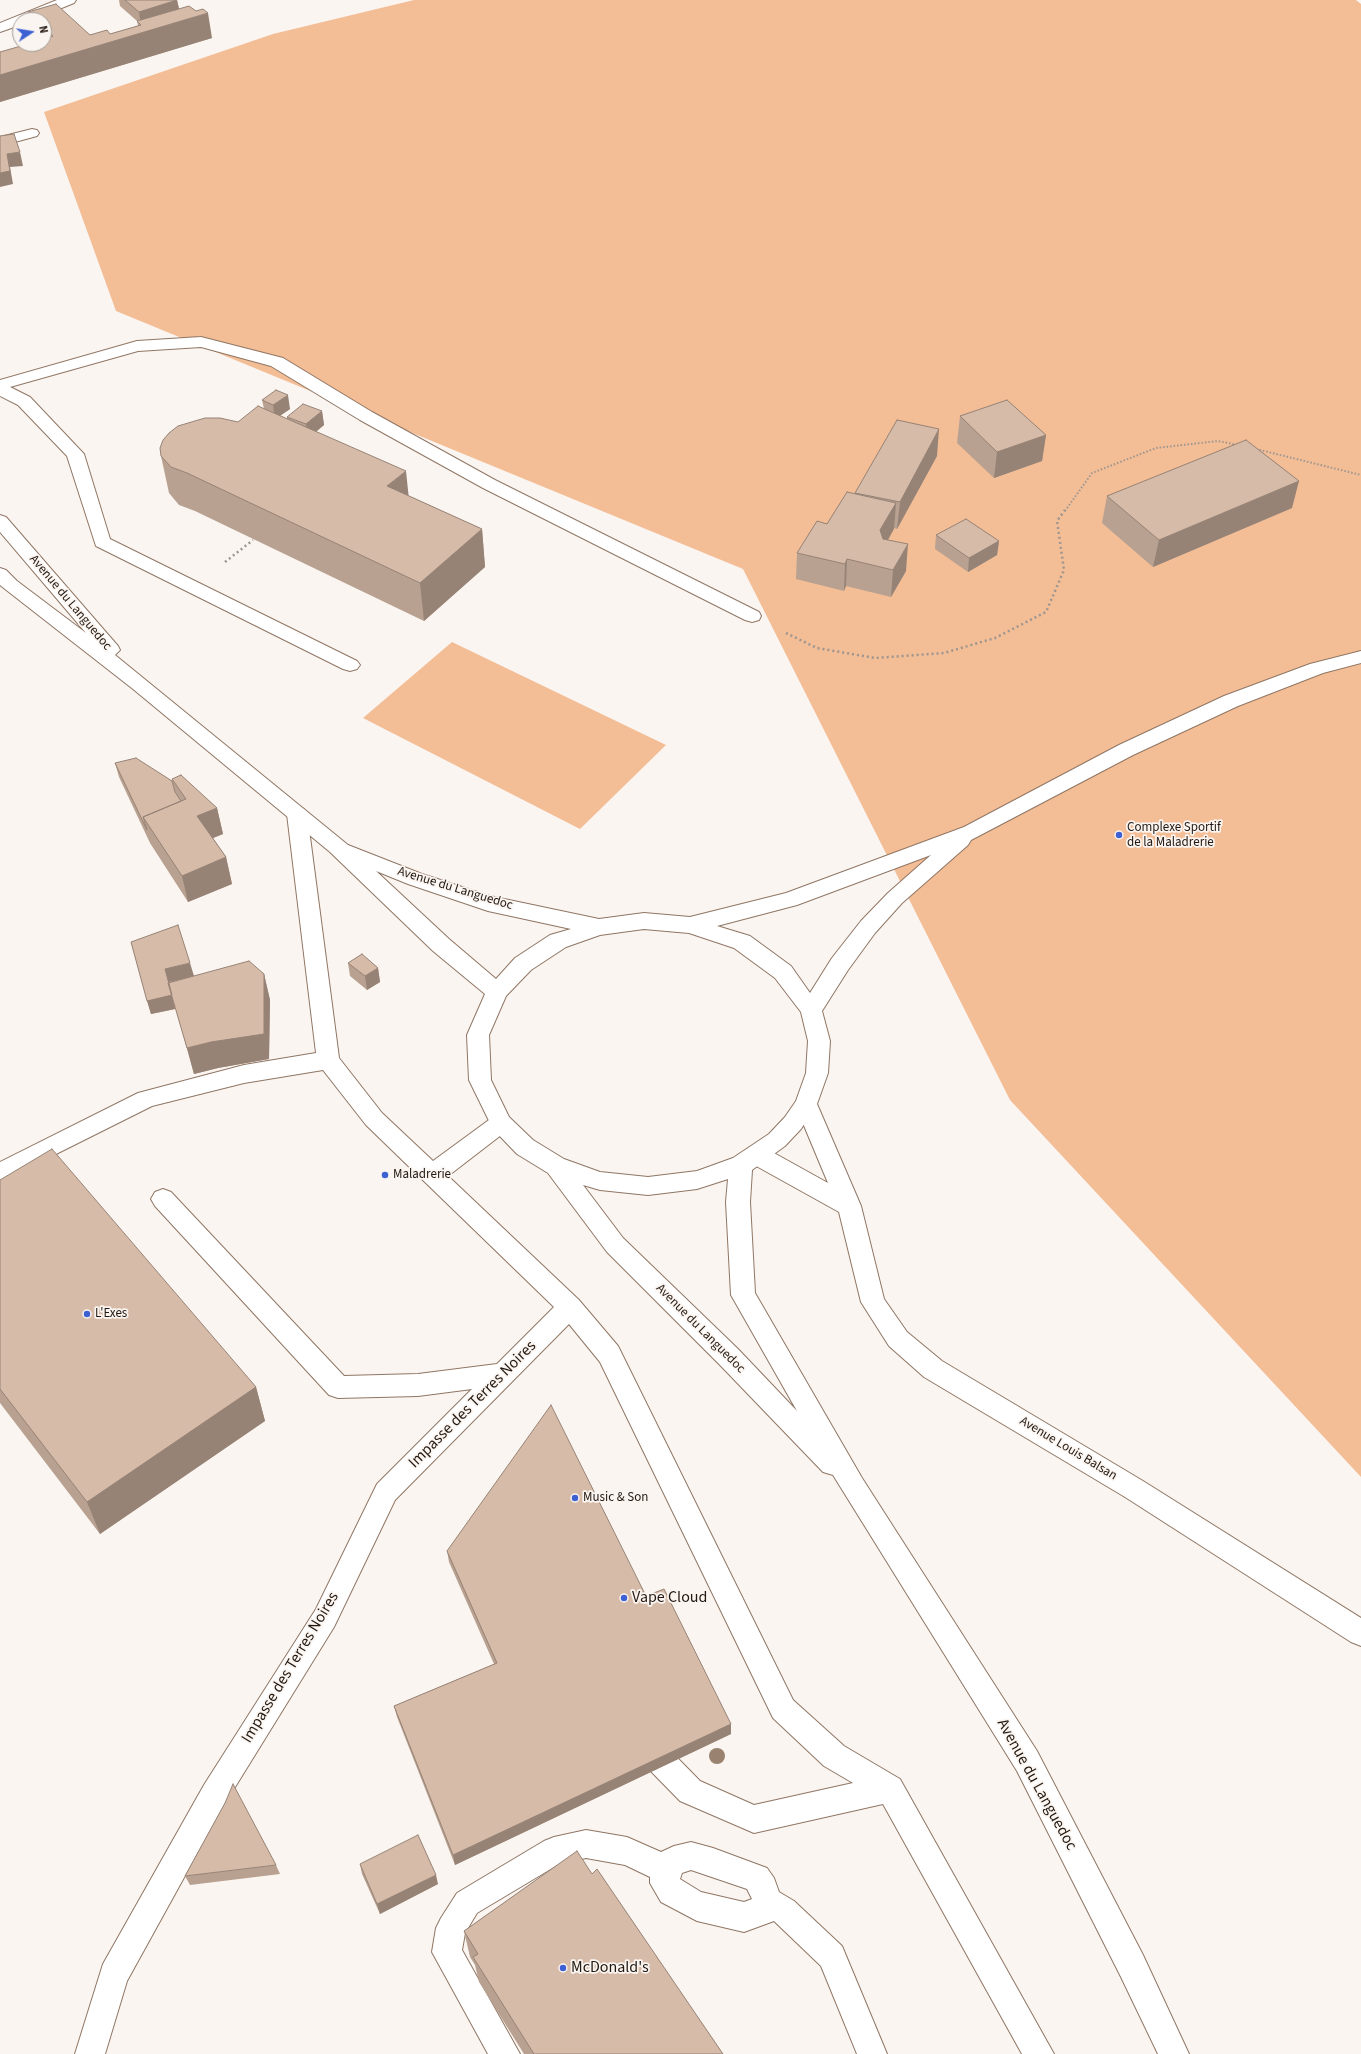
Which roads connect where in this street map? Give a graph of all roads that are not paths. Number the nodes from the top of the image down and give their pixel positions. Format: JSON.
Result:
{"nodes":[{"id":1,"x":69,"y":0,"type":"edge"},
{"id":2,"x":0,"y":28,"type":"edge"},
{"id":3,"x":32,"y":132,"type":"dead end"},
{"id":4,"x":0,"y":142,"type":"edge"},
{"id":5,"x":0,"y":385,"type":"edge"},
{"id":6,"x":0,"y":389,"type":"edge"},
{"id":7,"x":0,"y":521,"type":"edge"},
{"id":8,"x":0,"y":574,"type":"edge"},
{"id":9,"x":752,"y":616,"type":"road end"},
{"id":10,"x":1361,"y":657,"type":"edge"},
{"id":11,"x":350,"y":665,"type":"dead end"},
{"id":12,"x":140,"y":684,"type":"junction"},
{"id":13,"x":297,"y":814,"type":"junction"},
{"id":14,"x":972,"y":832,"type":"junction"},
{"id":15,"x":337,"y":847,"type":"junction"},
{"id":16,"x":690,"y":925,"type":"junction"},
{"id":17,"x":599,"y":926,"type":"junction"},
{"id":18,"x":497,"y":992,"type":"junction"},
{"id":19,"x":811,"y":1010,"type":"junction"},
{"id":20,"x":328,"y":1060,"type":"junction"},
{"id":21,"x":806,"y":1104,"type":"junction"},
{"id":22,"x":501,"y":1123,"type":"junction"},
{"id":23,"x":749,"y":1160,"type":"junction"},
{"id":24,"x":556,"y":1166,"type":"junction"},
{"id":25,"x":0,"y":1173,"type":"edge"},
{"id":26,"x":432,"y":1175,"type":"junction"},
{"id":27,"x":163,"y":1198,"type":"dead end"},
{"id":28,"x":849,"y":1206,"type":"junction"},
{"id":29,"x":570,"y":1307,"type":"junction"},
{"id":30,"x":503,"y":1374,"type":"junction"},
{"id":31,"x":853,"y":1486,"type":"junction"},
{"id":32,"x":1361,"y":1633,"type":"edge"},
{"id":33,"x":627,"y":1726,"type":"edge"},
{"id":34,"x":890,"y":1789,"type":"junction"},
{"id":35,"x":665,"y":1869,"type":"junction"},
{"id":36,"x":767,"y":1901,"type":"junction"},
{"id":37,"x":90,"y":2054,"type":"edge"},
{"id":38,"x":505,"y":2054,"type":"edge"},
{"id":39,"x":872,"y":2054,"type":"edge"},
{"id":40,"x":1039,"y":2054,"type":"edge"},
{"id":41,"x":1174,"y":2054,"type":"edge"}],
"edges":[{"from":1,"to":2,"type":"main road"},
{"from":3,"to":4,"type":"main road"},
{"from":5,"to":9,"type":"main road"},
{"from":6,"to":11,"type":"main road"},
{"from":7,"to":12,"type":"main road","name":"Avenue du Languedoc"},
{"from":8,"to":12,"type":"main road","name":"Avenue du Languedoc"},
{"from":10,"to":14,"type":"main road"},
{"from":12,"to":13,"type":"main road","name":"Avenue du Languedoc"},
{"from":13,"to":15,"type":"main road","name":"Avenue du Languedoc"},
{"from":13,"to":20,"type":"main road"},
{"from":14,"to":16,"type":"main road"},
{"from":14,"to":19,"type":"main road"},
{"from":15,"to":17,"type":"main road","name":"Avenue du Languedoc"},
{"from":15,"to":18,"type":"main road","name":"Avenue du Languedoc"},
{"from":16,"to":17,"type":"main road"},
{"from":16,"to":19,"type":"main road"},
{"from":17,"to":18,"type":"main road"},
{"from":18,"to":22,"type":"main road"},
{"from":19,"to":21,"type":"main road"},
{"from":20,"to":25,"type":"main road"},
{"from":20,"to":26,"type":"main road"},
{"from":21,"to":23,"type":"main road"},
{"from":21,"to":28,"type":"main road","name":"Avenue Louis Balsan"},
{"from":22,"to":24,"type":"main road"},
{"from":22,"to":26,"type":"main road"},
{"from":23,"to":24,"type":"main road"},
{"from":23,"to":28,"type":"main road"},
{"from":23,"to":31,"type":"main road","name":"Avenue du Languedoc"},
{"from":24,"to":31,"type":"main road","name":"Avenue du Languedoc"},
{"from":26,"to":29,"type":"main road"},
{"from":27,"to":30,"type":"main road"},
{"from":28,"to":32,"type":"main road","name":"Avenue Louis Balsan"},
{"from":29,"to":30,"type":"main road","name":"Impasse des Terres Noires"},
{"from":29,"to":34,"type":"main road"},
{"from":30,"to":37,"type":"main road","name":"Impasse des Terres Noires"},
{"from":31,"to":41,"type":"main road","name":"Avenue du Languedoc"},
{"from":33,"to":34,"type":"main road"},
{"from":34,"to":40,"type":"main road"},
{"from":35,"to":36,"type":"main road"},
{"from":35,"to":36,"type":"main road"},
{"from":35,"to":38,"type":"main road"},
{"from":36,"to":39,"type":"main road"}]}
